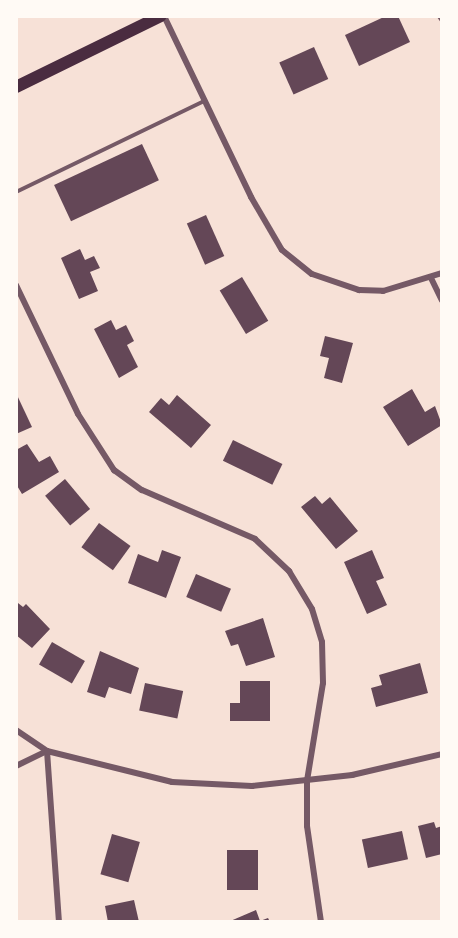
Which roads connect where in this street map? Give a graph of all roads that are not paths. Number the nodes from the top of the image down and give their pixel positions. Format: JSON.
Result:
{"nodes":[{"id":1,"x":162,"y":16,"type":"edge"},
{"id":2,"x":16,"y":87,"type":"edge"},
{"id":3,"x":204,"y":100,"type":"junction"},
{"id":4,"x":16,"y":192,"type":"edge"},
{"id":5,"x":441,"y":273,"type":"edge"},
{"id":6,"x":430,"y":278,"type":"junction"},
{"id":7,"x":16,"y":285,"type":"edge"},
{"id":8,"x":441,"y":301,"type":"edge"},
{"id":9,"x":16,"y":730,"type":"edge"},
{"id":10,"x":47,"y":751,"type":"junction"},
{"id":11,"x":441,"y":754,"type":"edge"},
{"id":12,"x":16,"y":766,"type":"edge"},
{"id":13,"x":307,"y":781,"type":"junction"},
{"id":14,"x":59,"y":921,"type":"edge"},
{"id":15,"x":321,"y":921,"type":"edge"}],
"edges":[{"from":1,"to":2,"type":"main road"},
{"from":1,"to":3,"type":"street"},
{"from":3,"to":4,"type":"lane"},
{"from":3,"to":6,"type":"street"},
{"from":5,"to":6,"type":"street"},
{"from":6,"to":8,"type":"street"},
{"from":7,"to":13,"type":"street"},
{"from":9,"to":10,"type":"street"},
{"from":10,"to":12,"type":"street"},
{"from":10,"to":13,"type":"street"},
{"from":10,"to":14,"type":"street"},
{"from":11,"to":13,"type":"street"},
{"from":13,"to":15,"type":"street"}]}
